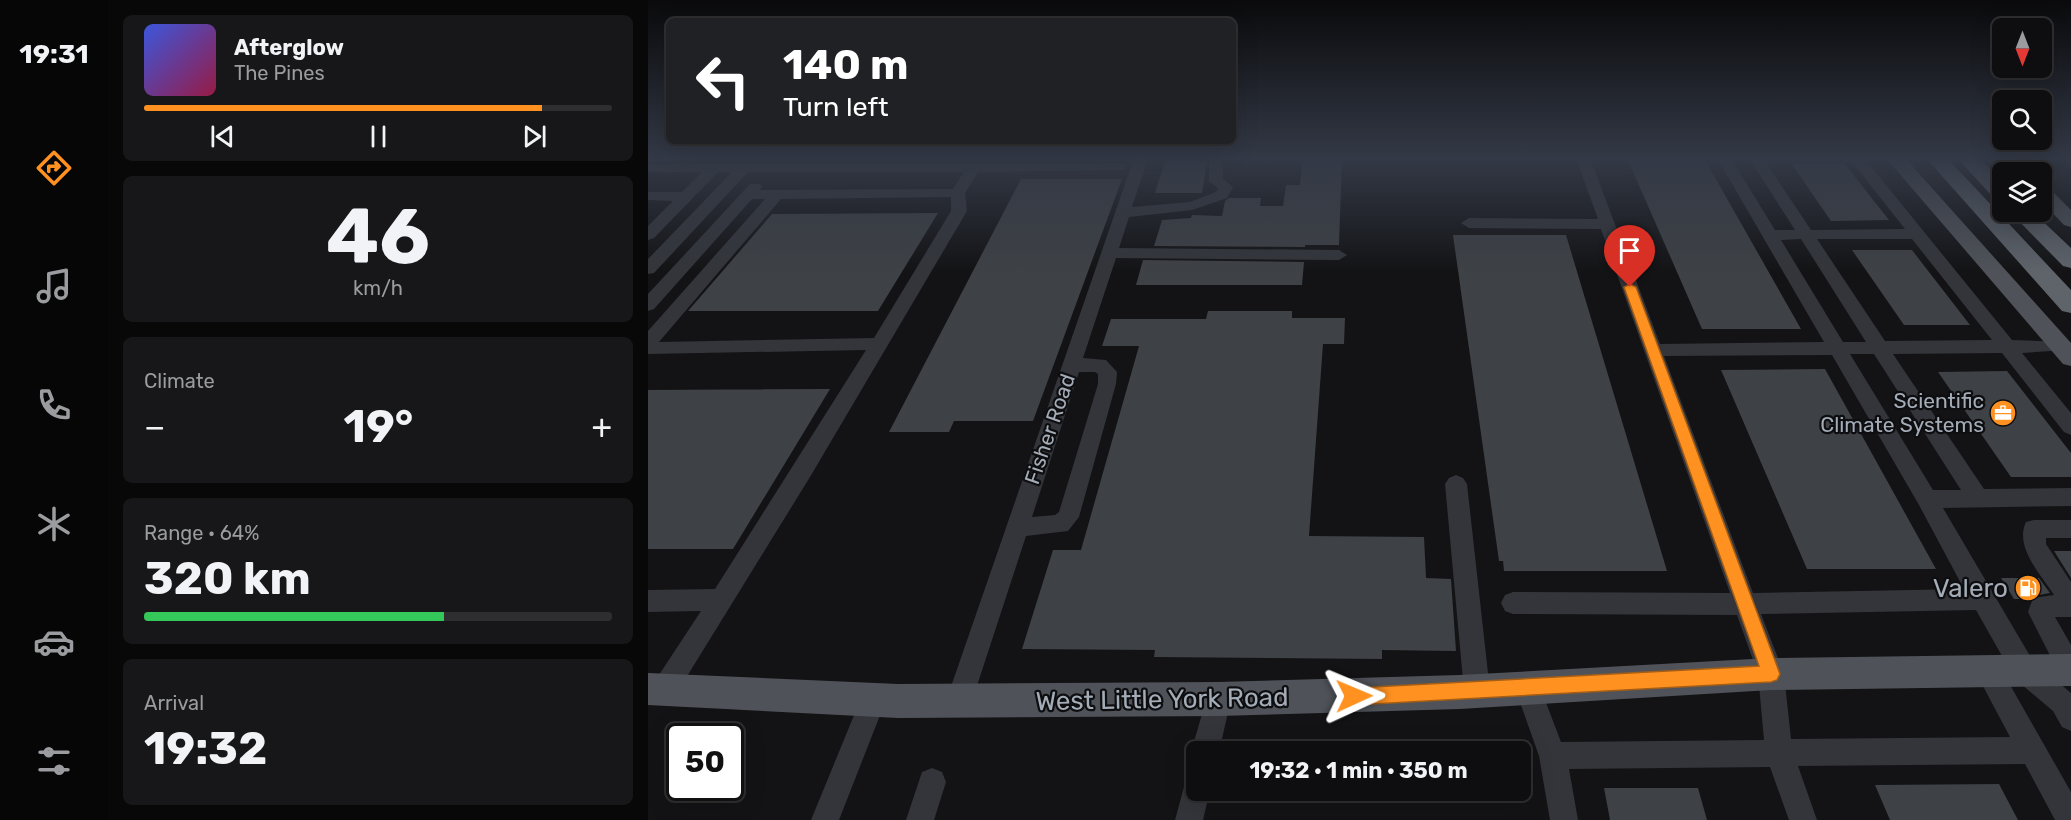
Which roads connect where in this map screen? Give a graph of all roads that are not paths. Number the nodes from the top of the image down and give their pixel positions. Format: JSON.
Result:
{"nodes":[{"id":1,"x":658,"y":196,"type":"edge"},
{"id":2,"x":717,"y":196,"type":"edge"},
{"id":3,"x":746,"y":196,"type":"edge"},
{"id":4,"x":776,"y":196,"type":"edge"},
{"id":5,"x":958,"y":196,"type":"edge"},
{"id":6,"x":1128,"y":196,"type":"edge"},
{"id":7,"x":1219,"y":196,"type":"edge"},
{"id":8,"x":1596,"y":196,"type":"edge"},
{"id":9,"x":1746,"y":196,"type":"edge"},
{"id":10,"x":1781,"y":196,"type":"edge"},
{"id":11,"x":1887,"y":196,"type":"edge"},
{"id":12,"x":1929,"y":196,"type":"edge"},
{"id":13,"x":1971,"y":196,"type":"edge"},
{"id":14,"x":686,"y":197,"type":"joint"},
{"id":15,"x":2052,"y":202,"type":"edge"},
{"id":16,"x":1122,"y":213,"type":"junction"},
{"id":17,"x":2071,"y":220,"type":"edge"},
{"id":18,"x":2031,"y":222,"type":"edge"},
{"id":19,"x":1468,"y":223,"type":"dead end"},
{"id":20,"x":1606,"y":224,"type":"junction"},
{"id":21,"x":1806,"y":234,"type":"junction"},
{"id":22,"x":1917,"y":234,"type":"junction"},
{"id":23,"x":648,"y":235,"type":"edge"},
{"id":24,"x":1768,"y":235,"type":"junction"},
{"id":25,"x":1109,"y":253,"type":"junction"},
{"id":26,"x":1339,"y":255,"type":"dead end"},
{"id":27,"x":2071,"y":261,"type":"edge"},
{"id":28,"x":648,"y":269,"type":"edge"},
{"id":29,"x":648,"y":305,"type":"edge"},
{"id":30,"x":2071,"y":305,"type":"edge"},
{"id":31,"x":880,"y":344,"type":"junction"},
{"id":32,"x":648,"y":346,"type":"edge"},
{"id":33,"x":2007,"y":346,"type":"junction"},
{"id":34,"x":1837,"y":348,"type":"junction"},
{"id":35,"x":1879,"y":348,"type":"junction"},
{"id":36,"x":1654,"y":350,"type":"junction"},
{"id":37,"x":2066,"y":352,"type":"edge"},
{"id":38,"x":1071,"y":365,"type":"junction"},
{"id":39,"x":2071,"y":427,"type":"edge"},
{"id":40,"x":1456,"y":483,"type":"dead end"},
{"id":41,"x":2071,"y":496,"type":"edge"},
{"id":42,"x":1977,"y":497,"type":"junction"},
{"id":43,"x":1927,"y":499,"type":"junction"},
{"id":44,"x":1017,"y":527,"type":"junction"},
{"id":45,"x":2071,"y":529,"type":"edge"},
{"id":46,"x":1982,"y":599,"type":"junction"},
{"id":47,"x":721,"y":600,"type":"junction"},
{"id":48,"x":648,"y":601,"type":"edge"},
{"id":49,"x":2070,"y":602,"type":"edge"},
{"id":50,"x":1512,"y":603,"type":"dead end"},
{"id":51,"x":1746,"y":604,"type":"junction"},
{"id":52,"x":2024,"y":670,"type":"junction"},
{"id":53,"x":2071,"y":670,"type":"edge"},
{"id":54,"x":1988,"y":671,"type":"junction"},
{"id":55,"x":1771,"y":674,"type":"junction"},
{"id":56,"x":1528,"y":688,"type":"junction"},
{"id":57,"x":656,"y":689,"type":"edge"},
{"id":58,"x":1477,"y":691,"type":"junction"},
{"id":59,"x":1218,"y":699,"type":"junction"},
{"id":60,"x":873,"y":700,"type":"junction"},
{"id":61,"x":959,"y":700,"type":"junction"},
{"id":62,"x":2071,"y":718,"type":"edge"},
{"id":63,"x":1208,"y":741,"type":"edge"},
{"id":64,"x":2032,"y":750,"type":"junction"},
{"id":65,"x":1779,"y":753,"type":"junction"},
{"id":66,"x":1553,"y":756,"type":"junction"},
{"id":67,"x":932,"y":782,"type":"dead end"},
{"id":68,"x":1193,"y":801,"type":"edge"},
{"id":69,"x":825,"y":820,"type":"edge"},
{"id":70,"x":920,"y":820,"type":"edge"},
{"id":71,"x":1189,"y":820,"type":"edge"},
{"id":72,"x":1564,"y":820,"type":"edge"},
{"id":73,"x":1803,"y":820,"type":"edge"},
{"id":74,"x":2071,"y":820,"type":"edge"}],
"edges":[{"from":1,"to":14,"type":"street"},
{"from":2,"to":28,"type":"street"},
{"from":3,"to":29,"type":"street"},
{"from":4,"to":32,"type":"street"},
{"from":5,"to":31,"type":"street"},
{"from":6,"to":16,"type":"street","name":"Fisher Road"},
{"from":7,"to":16,"type":"street"},
{"from":8,"to":20,"type":"street"},
{"from":9,"to":24,"type":"street"},
{"from":10,"to":21,"type":"street"},
{"from":11,"to":22,"type":"street"},
{"from":12,"to":37,"type":"main road"},
{"from":13,"to":30,"type":"highway"},
{"from":14,"to":23,"type":"street"},
{"from":15,"to":17,"type":"main road"},
{"from":16,"to":25,"type":"street","name":"Fisher Road"},
{"from":18,"to":27,"type":"highway"},
{"from":19,"to":20,"type":"street"},
{"from":20,"to":36,"type":"street"},
{"from":21,"to":22,"type":"street"},
{"from":21,"to":24,"type":"street"},
{"from":21,"to":35,"type":"street"},
{"from":22,"to":33,"type":"street"},
{"from":24,"to":34,"type":"street"},
{"from":25,"to":26,"type":"street"},
{"from":25,"to":38,"type":"street","name":"Fisher Road"},
{"from":31,"to":32,"type":"street"},
{"from":31,"to":47,"type":"street"},
{"from":33,"to":35,"type":"street"},
{"from":33,"to":37,"type":"street"},
{"from":33,"to":39,"type":"street"},
{"from":34,"to":35,"type":"street"},
{"from":34,"to":36,"type":"street"},
{"from":34,"to":43,"type":"street"},
{"from":35,"to":42,"type":"street"},
{"from":36,"to":51,"type":"street"},
{"from":38,"to":44,"type":"street","name":"Fisher Road"},
{"from":38,"to":44,"type":"street"},
{"from":40,"to":58,"type":"street"},
{"from":41,"to":42,"type":"street"},
{"from":42,"to":43,"type":"street"},
{"from":43,"to":46,"type":"street"},
{"from":44,"to":61,"type":"street","name":"Fisher Road"},
{"from":45,"to":49,"type":"street"},
{"from":46,"to":51,"type":"street"},
{"from":46,"to":52,"type":"street"},
{"from":47,"to":48,"type":"street"},
{"from":47,"to":57,"type":"street"},
{"from":49,"to":53,"type":"street"},
{"from":50,"to":51,"type":"street"},
{"from":51,"to":55,"type":"street"},
{"from":52,"to":53,"type":"main road","name":"West Little York Road"},
{"from":52,"to":54,"type":"main road","name":"West Little York Road"},
{"from":52,"to":62,"type":"street"},
{"from":54,"to":55,"type":"main road","name":"West Little York Road"},
{"from":54,"to":64,"type":"street"},
{"from":55,"to":56,"type":"main road","name":"West Little York Road"},
{"from":55,"to":65,"type":"street"},
{"from":56,"to":58,"type":"main road","name":"West Little York Road"},
{"from":56,"to":66,"type":"street"},
{"from":57,"to":60,"type":"main road","name":"West Little York Road"},
{"from":58,"to":59,"type":"main road","name":"West Little York Road"},
{"from":59,"to":61,"type":"main road","name":"West Little York Road"},
{"from":59,"to":63,"type":"street"},
{"from":60,"to":61,"type":"main road","name":"West Little York Road"},
{"from":60,"to":69,"type":"street"},
{"from":64,"to":65,"type":"street"},
{"from":64,"to":74,"type":"street"},
{"from":65,"to":66,"type":"street"},
{"from":65,"to":73,"type":"street"},
{"from":66,"to":72,"type":"street"},
{"from":67,"to":70,"type":"street"},
{"from":68,"to":71,"type":"street"}]}
